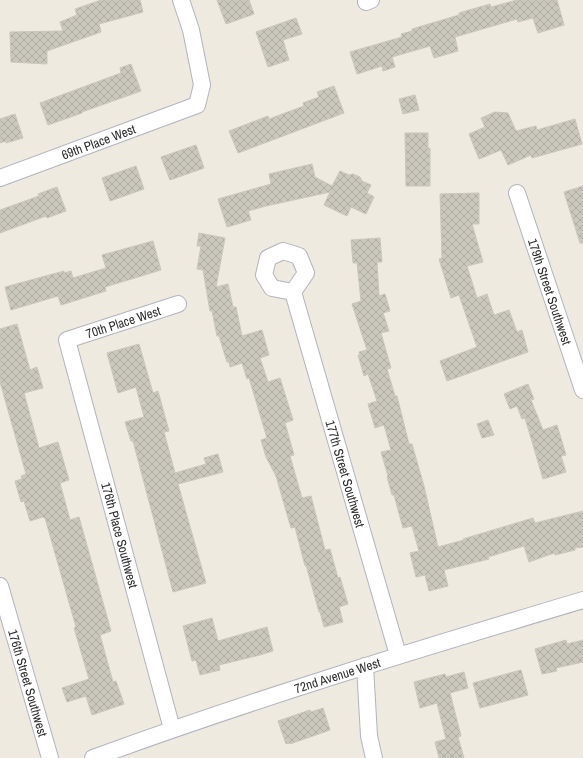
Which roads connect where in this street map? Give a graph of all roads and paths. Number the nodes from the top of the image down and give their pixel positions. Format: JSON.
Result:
{"nodes":[{"id":1,"x":181,"y":0,"type":"edge"},
{"id":2,"x":0,"y":178,"type":"edge"},
{"id":3,"x":517,"y":193,"type":"dead end"},
{"id":4,"x":293,"y":292,"type":"dead end"},
{"id":5,"x":178,"y":304,"type":"dead end"},
{"id":6,"x":67,"y":340,"type":"joint"},
{"id":7,"x":583,"y":390,"type":"edge"},
{"id":8,"x":0,"y":586,"type":"edge"},
{"id":9,"x":583,"y":600,"type":"edge"},
{"id":10,"x":398,"y":655,"type":"junction"},
{"id":11,"x":365,"y":666,"type":"junction"},
{"id":12,"x":172,"y":729,"type":"junction"},
{"id":13,"x":50,"y":758,"type":"edge"},
{"id":14,"x":93,"y":758,"type":"edge"},
{"id":15,"x":374,"y":758,"type":"edge"}],
"edges":[{"from":1,"to":2,"type":"street","name":"69th Place West"},
{"from":3,"to":7,"type":"street","name":"179th Street Southwest"},
{"from":4,"to":10,"type":"street","name":"177th Street Southwest"},
{"from":5,"to":6,"type":"street","name":"70th Place West"},
{"from":6,"to":12,"type":"street","name":"176th Place Southwest"},
{"from":8,"to":13,"type":"street","name":"176th Street Southwest"},
{"from":9,"to":10,"type":"street","name":"72nd Avenue West"},
{"from":10,"to":11,"type":"street","name":"72nd Avenue West"},
{"from":11,"to":12,"type":"street","name":"72nd Avenue West"},
{"from":11,"to":15,"type":"street"},
{"from":12,"to":14,"type":"street","name":"72nd Avenue West"}]}
